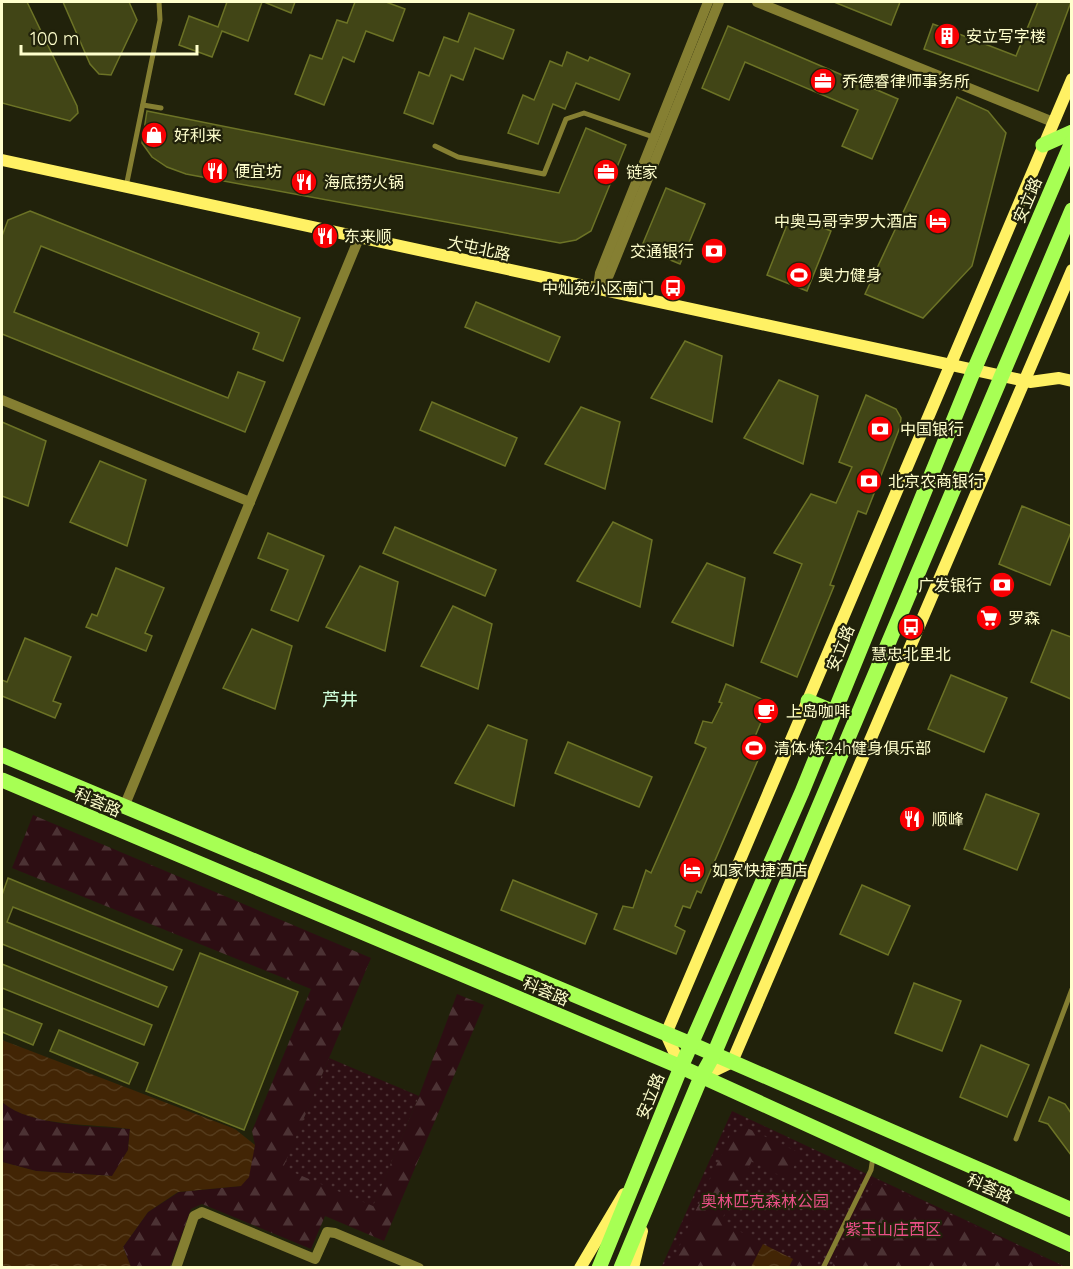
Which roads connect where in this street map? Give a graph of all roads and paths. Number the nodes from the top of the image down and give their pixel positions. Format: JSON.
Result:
{"nodes":[{"id":1,"x":159,"y":2,"type":"edge"},
{"id":2,"x":708,"y":2,"type":"edge"},
{"id":3,"x":719,"y":2,"type":"edge"},
{"id":4,"x":757,"y":2,"type":"edge"},
{"id":5,"x":1071,"y":79,"type":"edge"},
{"id":6,"x":143,"y":105,"type":"junction"},
{"id":7,"x":161,"y":108,"type":"dead end"},
{"id":8,"x":1053,"y":122,"type":"junction"},
{"id":9,"x":1071,"y":132,"type":"edge"},
{"id":10,"x":659,"y":139,"type":"junction"},
{"id":11,"x":1071,"y":142,"type":"edge"},
{"id":12,"x":1043,"y":145,"type":"junction"},
{"id":13,"x":435,"y":146,"type":"dead end"},
{"id":14,"x":3,"y":164,"type":"edge"},
{"id":15,"x":126,"y":189,"type":"junction"},
{"id":16,"x":1071,"y":210,"type":"edge"},
{"id":17,"x":359,"y":238,"type":"junction"},
{"id":18,"x":1071,"y":270,"type":"edge"},
{"id":19,"x":598,"y":290,"type":"junction"},
{"id":20,"x":950,"y":365,"type":"junction"},
{"id":21,"x":974,"y":370,"type":"junction"},
{"id":22,"x":1002,"y":376,"type":"junction"},
{"id":23,"x":1024,"y":381,"type":"junction"},
{"id":24,"x":1071,"y":381,"type":"edge"},
{"id":25,"x":2,"y":400,"type":"edge"},
{"id":26,"x":250,"y":502,"type":"junction"},
{"id":27,"x":808,"y":701,"type":"junction"},
{"id":28,"x":834,"y":712,"type":"junction"},
{"id":29,"x":2,"y":755,"type":"edge"},
{"id":30,"x":2,"y":780,"type":"edge"},
{"id":31,"x":124,"y":807,"type":"junction"},
{"id":32,"x":1071,"y":989,"type":"edge"},
{"id":33,"x":666,"y":1034,"type":"junction"},
{"id":34,"x":691,"y":1044,"type":"junction"},
{"id":35,"x":714,"y":1054,"type":"junction"},
{"id":36,"x":732,"y":1062,"type":"junction"},
{"id":37,"x":681,"y":1068,"type":"junction"},
{"id":38,"x":701,"y":1077,"type":"junction"},
{"id":39,"x":1016,"y":1139,"type":"dead end"},
{"id":40,"x":874,"y":1155,"type":"junction"},
{"id":41,"x":640,"y":1167,"type":"junction"},
{"id":42,"x":651,"y":1197,"type":"junction"},
{"id":43,"x":1071,"y":1210,"type":"edge"},
{"id":44,"x":1071,"y":1245,"type":"edge"},
{"id":45,"x":415,"y":1267,"type":"edge"},
{"id":46,"x":176,"y":1268,"type":"edge"},
{"id":47,"x":579,"y":1268,"type":"edge"},
{"id":48,"x":599,"y":1268,"type":"edge"},
{"id":49,"x":621,"y":1268,"type":"edge"},
{"id":50,"x":633,"y":1268,"type":"edge"},
{"id":51,"x":823,"y":1268,"type":"edge"}],
"edges":[{"from":1,"to":6,"type":"lane"},
{"from":2,"to":10,"type":"street"},
{"from":3,"to":10,"type":"street"},
{"from":4,"to":8,"type":"street"},
{"from":5,"to":8,"type":"street","name":"安立路"},
{"from":6,"to":7,"type":"lane"},
{"from":6,"to":15,"type":"lane"},
{"from":8,"to":12,"type":"street","name":"安立路"},
{"from":9,"to":12,"type":"main road"},
{"from":10,"to":13,"type":"lane"},
{"from":10,"to":19,"type":"street"},
{"from":11,"to":21,"type":"main road","name":"安立路"},
{"from":12,"to":20,"type":"street","name":"安立路"},
{"from":14,"to":15,"type":"street","name":"大屯北路"},
{"from":15,"to":17,"type":"street","name":"大屯北路"},
{"from":16,"to":22,"type":"main road"},
{"from":17,"to":19,"type":"street","name":"大屯北路"},
{"from":17,"to":26,"type":"street"},
{"from":18,"to":23,"type":"street"},
{"from":19,"to":20,"type":"street","name":"大屯北路"},
{"from":20,"to":21,"type":"street","name":"大屯北路"},
{"from":20,"to":27,"type":"street","name":"安立路"},
{"from":21,"to":22,"type":"street"},
{"from":21,"to":28,"type":"main road","name":"安立路"},
{"from":22,"to":23,"type":"street"},
{"from":22,"to":35,"type":"main road"},
{"from":23,"to":24,"type":"street"},
{"from":23,"to":36,"type":"street"},
{"from":25,"to":26,"type":"street"},
{"from":26,"to":31,"type":"street"},
{"from":27,"to":28,"type":"main road"},
{"from":27,"to":33,"type":"street","name":"安立路"},
{"from":28,"to":34,"type":"main road","name":"安立路"},
{"from":29,"to":31,"type":"main road","name":"科荟路"},
{"from":30,"to":37,"type":"main road","name":"科荟路"},
{"from":31,"to":33,"type":"main road","name":"科荟路"},
{"from":32,"to":39,"type":"lane"},
{"from":33,"to":34,"type":"main road","name":"科荟路"},
{"from":33,"to":37,"type":"street"},
{"from":34,"to":35,"type":"main road","name":"科荟路"},
{"from":34,"to":37,"type":"main road","name":"安立路"},
{"from":35,"to":36,"type":"main road","name":"科荟路"},
{"from":35,"to":38,"type":"main road"},
{"from":36,"to":38,"type":"street"},
{"from":36,"to":43,"type":"main road","name":"科荟路"},
{"from":37,"to":38,"type":"main road","name":"科荟路"},
{"from":37,"to":41,"type":"main road","name":"安立路"},
{"from":38,"to":40,"type":"main road","name":"科荟路"},
{"from":38,"to":42,"type":"main road"},
{"from":40,"to":44,"type":"main road","name":"科荟路"},
{"from":40,"to":51,"type":"lane"},
{"from":41,"to":47,"type":"street","name":"安立路"},
{"from":41,"to":48,"type":"main road","name":"安立路"},
{"from":42,"to":49,"type":"main road"},
{"from":42,"to":50,"type":"street"},
{"from":45,"to":46,"type":"street"}]}
